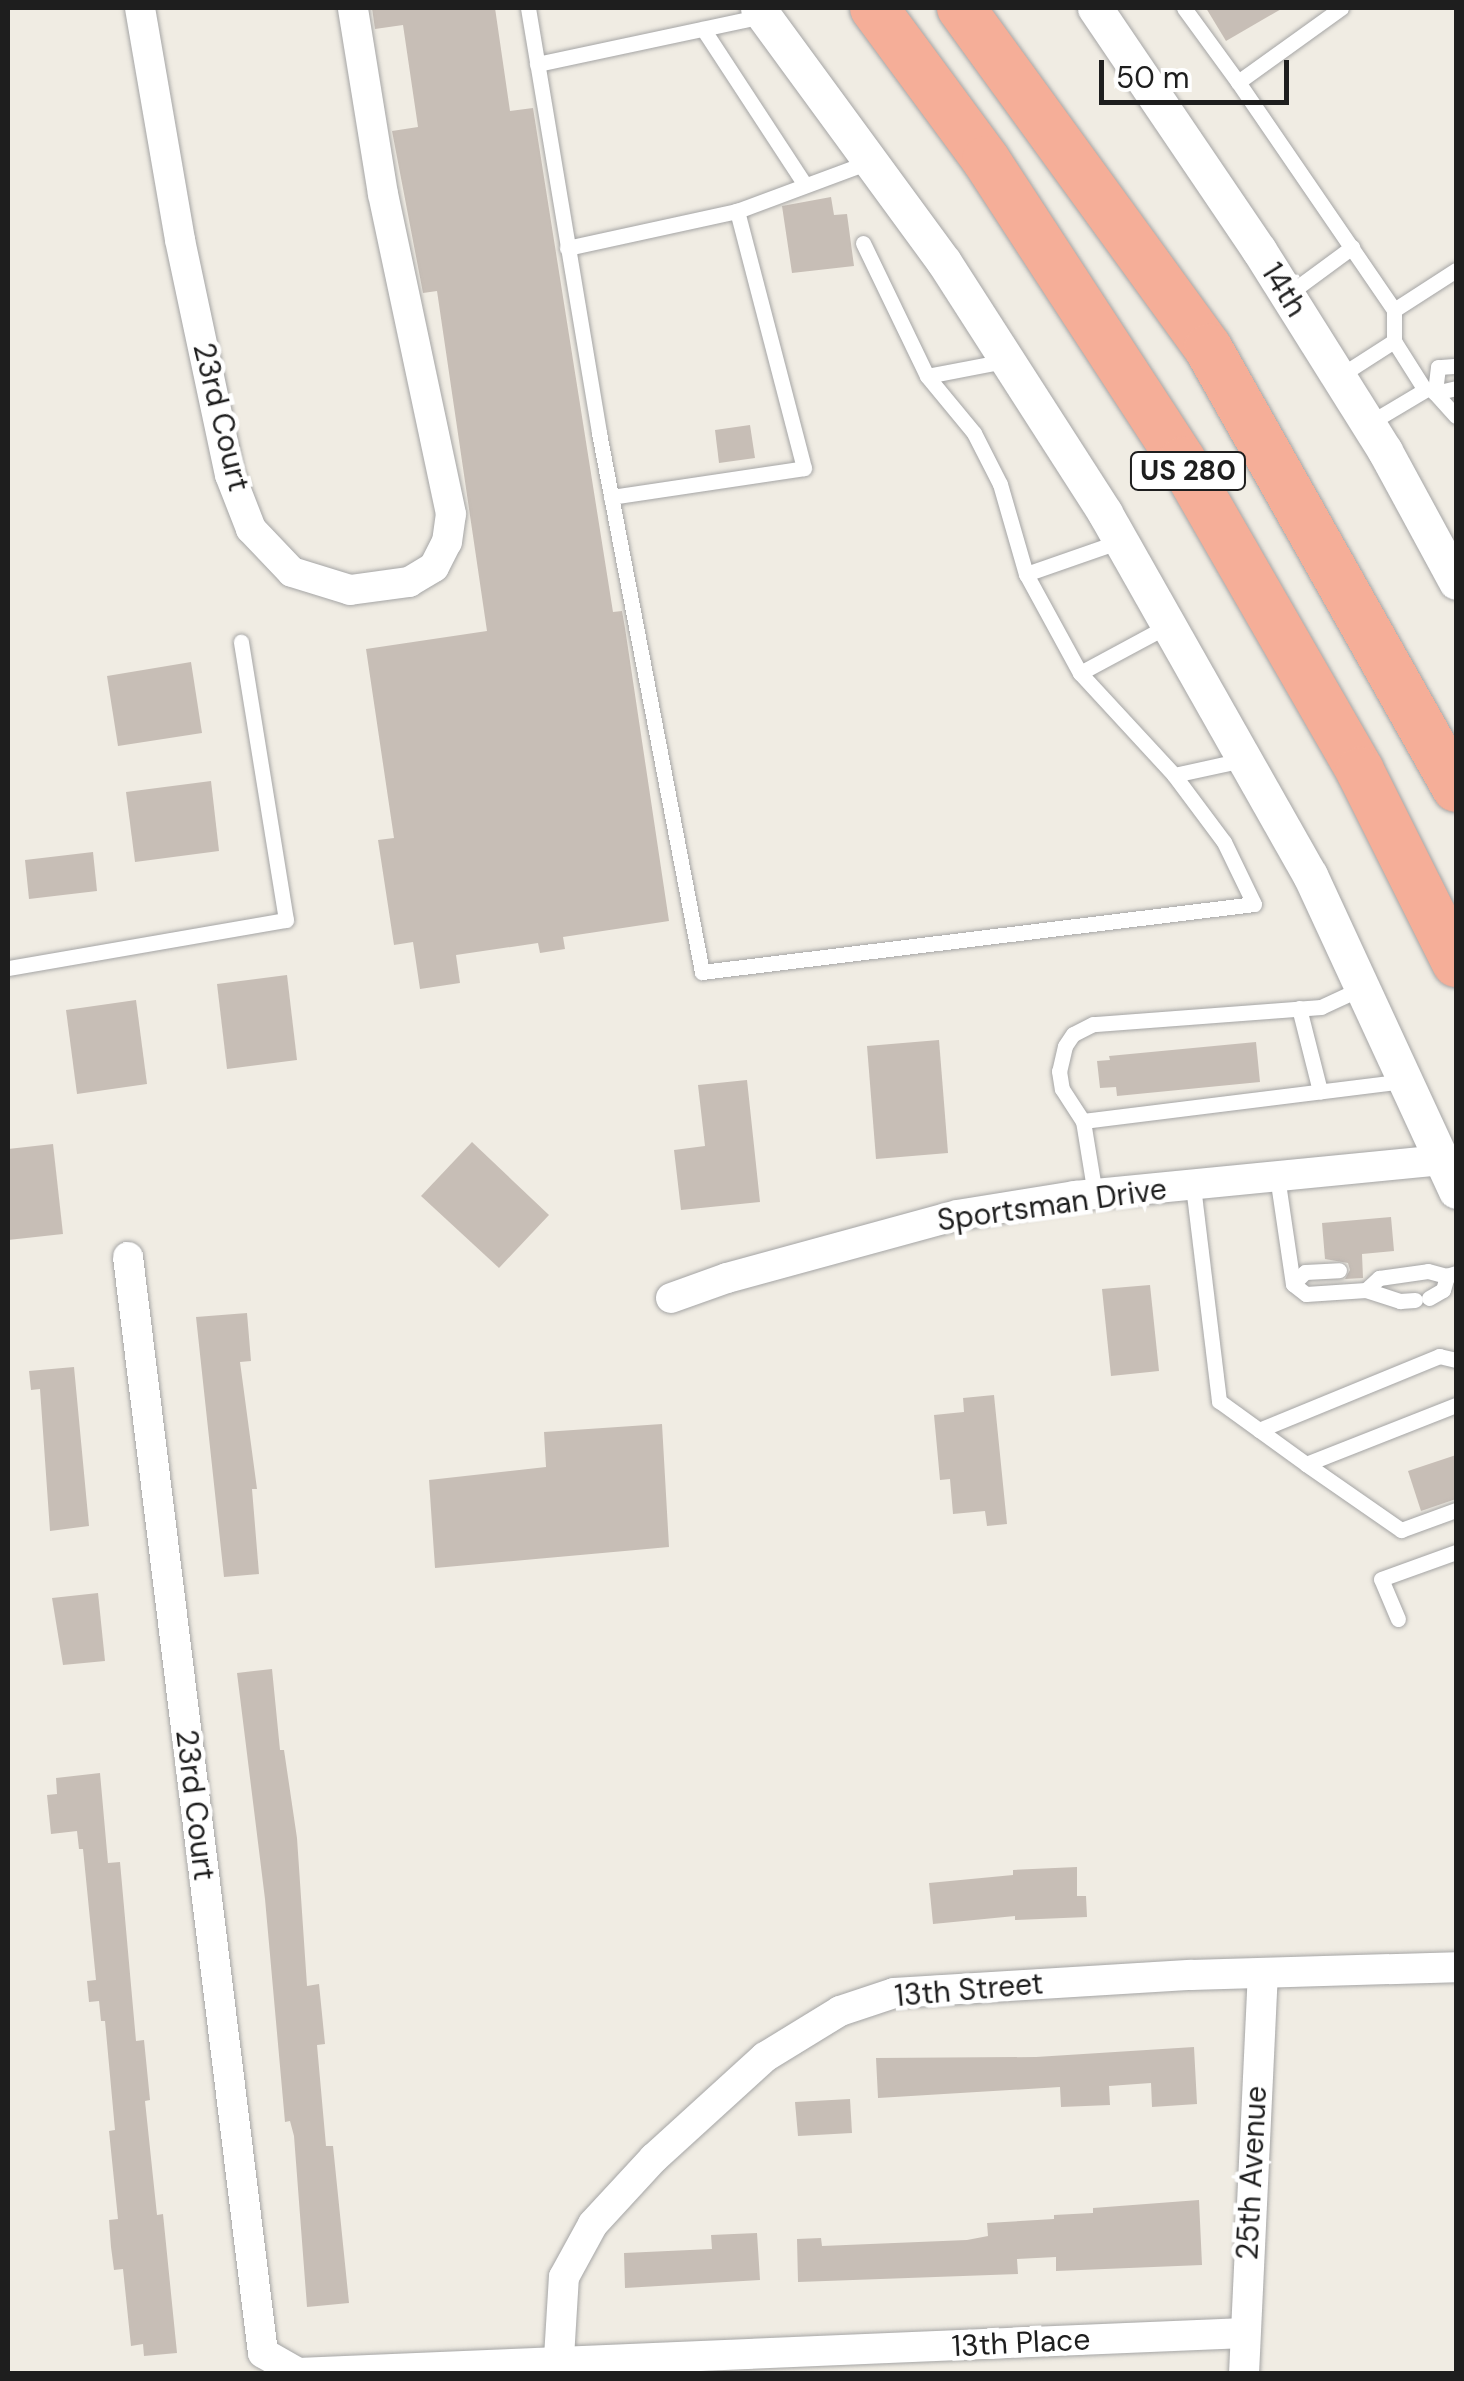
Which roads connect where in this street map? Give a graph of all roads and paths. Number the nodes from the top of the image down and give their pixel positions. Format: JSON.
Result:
{"nodes":[{"id":1,"x":140,"y":8,"type":"edge"},
{"id":2,"x":352,"y":8,"type":"edge"},
{"id":3,"x":528,"y":8,"type":"edge"},
{"id":4,"x":874,"y":8,"type":"edge"},
{"id":5,"x":961,"y":8,"type":"edge"},
{"id":6,"x":1184,"y":8,"type":"edge"},
{"id":7,"x":1342,"y":8,"type":"edge"},
{"id":8,"x":1105,"y":11,"type":"edge"},
{"id":9,"x":761,"y":12,"type":"edge"},
{"id":10,"x":703,"y":29,"type":"junction"},
{"id":11,"x":537,"y":64,"type":"junction"},
{"id":12,"x":1238,"y":82,"type":"junction"},
{"id":13,"x":873,"y":161,"type":"junction"},
{"id":14,"x":805,"y":185,"type":"junction"},
{"id":15,"x":737,"y":211,"type":"junction"},
{"id":16,"x":863,"y":244,"type":"dead end"},
{"id":17,"x":1352,"y":247,"type":"junction"},
{"id":18,"x":568,"y":248,"type":"junction"},
{"id":19,"x":1456,"y":270,"type":"edge"},
{"id":20,"x":1287,"y":295,"type":"junction"},
{"id":21,"x":1394,"y":310,"type":"junction"},
{"id":22,"x":1394,"y":341,"type":"junction"},
{"id":23,"x":1009,"y":360,"type":"junction"},
{"id":24,"x":1454,"y":366,"type":"edge"},
{"id":25,"x":927,"y":376,"type":"junction"},
{"id":26,"x":1338,"y":377,"type":"junction"},
{"id":27,"x":1456,"y":388,"type":"edge"},
{"id":28,"x":1430,"y":392,"type":"junction"},
{"id":29,"x":1456,"y":416,"type":"edge"},
{"id":30,"x":1368,"y":424,"type":"junction"},
{"id":31,"x":1456,"y":432,"type":"edge"},
{"id":32,"x":611,"y":497,"type":"junction"},
{"id":33,"x":1122,"y":541,"type":"junction"},
{"id":34,"x":1454,"y":570,"type":"edge"},
{"id":35,"x":1026,"y":574,"type":"junction"},
{"id":36,"x":1171,"y":624,"type":"junction"},
{"id":37,"x":241,"y":642,"type":"dead end"},
{"id":38,"x":1080,"y":673,"type":"junction"},
{"id":39,"x":1247,"y":760,"type":"junction"},
{"id":40,"x":1174,"y":775,"type":"junction"},
{"id":41,"x":1456,"y":788,"type":"edge"},
{"id":42,"x":1456,"y":963,"type":"edge"},
{"id":43,"x":8,"y":968,"type":"edge"},
{"id":44,"x":1364,"y":987,"type":"junction"},
{"id":45,"x":1299,"y":1008,"type":"junction"},
{"id":46,"x":1407,"y":1080,"type":"junction"},
{"id":47,"x":1320,"y":1091,"type":"junction"},
{"id":48,"x":1083,"y":1120,"type":"junction"},
{"id":49,"x":1277,"y":1176,"type":"junction"},
{"id":50,"x":1450,"y":1176,"type":"edge"},
{"id":51,"x":1193,"y":1186,"type":"junction"},
{"id":52,"x":1095,"y":1194,"type":"junction"},
{"id":53,"x":128,"y":1257,"type":"dead end"},
{"id":54,"x":1363,"y":1269,"type":"dead end"},
{"id":55,"x":1339,"y":1270,"type":"dead end"},
{"id":56,"x":1452,"y":1275,"type":"edge"},
{"id":57,"x":1293,"y":1284,"type":"junction"},
{"id":58,"x":1372,"y":1284,"type":"junction"},
{"id":59,"x":671,"y":1298,"type":"dead end"},
{"id":60,"x":1456,"y":1360,"type":"edge"},
{"id":61,"x":1456,"y":1405,"type":"edge"},
{"id":62,"x":1260,"y":1430,"type":"junction"},
{"id":63,"x":1306,"y":1464,"type":"junction"},
{"id":64,"x":1456,"y":1510,"type":"edge"},
{"id":65,"x":1456,"y":1552,"type":"edge"},
{"id":66,"x":1398,"y":1619,"type":"dead end"},
{"id":67,"x":1456,"y":1967,"type":"edge"},
{"id":68,"x":1262,"y":1973,"type":"junction"},
{"id":69,"x":1244,"y":2332,"type":"junction"},
{"id":70,"x":263,"y":2353,"type":"joint"},
{"id":71,"x":558,"y":2369,"type":"edge"},
{"id":72,"x":1244,"y":2374,"type":"edge"}],
"edges":[{"from":1,"to":2,"type":"street","name":"23rd Court"},
{"from":3,"to":11,"type":"lane"},
{"from":4,"to":42,"type":"highway","number":"US 280"},
{"from":5,"to":41,"type":"highway","number":"US 280"},
{"from":6,"to":12,"type":"lane"},
{"from":7,"to":12,"type":"lane"},
{"from":8,"to":20,"type":"street","name":"14th"},
{"from":9,"to":10,"type":"lane"},
{"from":9,"to":13,"type":"street"},
{"from":10,"to":11,"type":"lane"},
{"from":10,"to":14,"type":"lane"},
{"from":11,"to":18,"type":"lane"},
{"from":12,"to":17,"type":"lane"},
{"from":13,"to":14,"type":"lane"},
{"from":13,"to":23,"type":"street"},
{"from":14,"to":15,"type":"lane"},
{"from":15,"to":18,"type":"lane"},
{"from":15,"to":32,"type":"lane"},
{"from":16,"to":25,"type":"lane"},
{"from":17,"to":20,"type":"lane"},
{"from":17,"to":21,"type":"lane"},
{"from":18,"to":32,"type":"lane"},
{"from":19,"to":21,"type":"lane"},
{"from":20,"to":26,"type":"street","name":"14th"},
{"from":21,"to":22,"type":"lane"},
{"from":22,"to":26,"type":"lane"},
{"from":22,"to":28,"type":"lane"},
{"from":23,"to":25,"type":"lane"},
{"from":23,"to":33,"type":"street"},
{"from":24,"to":28,"type":"lane"},
{"from":25,"to":35,"type":"lane"},
{"from":26,"to":30,"type":"street","name":"14th"},
{"from":27,"to":28,"type":"lane"},
{"from":28,"to":29,"type":"lane"},
{"from":28,"to":30,"type":"lane"},
{"from":28,"to":31,"type":"lane"},
{"from":30,"to":34,"type":"street","name":"14th"},
{"from":32,"to":40,"type":"lane"},
{"from":33,"to":35,"type":"lane"},
{"from":33,"to":36,"type":"street"},
{"from":35,"to":38,"type":"lane"},
{"from":36,"to":38,"type":"lane"},
{"from":36,"to":39,"type":"street"},
{"from":37,"to":43,"type":"lane"},
{"from":38,"to":40,"type":"lane"},
{"from":39,"to":40,"type":"lane"},
{"from":39,"to":44,"type":"street"},
{"from":44,"to":45,"type":"lane"},
{"from":44,"to":46,"type":"street"},
{"from":45,"to":47,"type":"lane"},
{"from":45,"to":48,"type":"lane"},
{"from":46,"to":47,"type":"lane"},
{"from":46,"to":50,"type":"street"},
{"from":47,"to":48,"type":"lane"},
{"from":48,"to":52,"type":"lane"},
{"from":49,"to":50,"type":"street","name":"Sportsman Drive"},
{"from":49,"to":51,"type":"street","name":"Sportsman Drive"},
{"from":49,"to":57,"type":"lane"},
{"from":51,"to":52,"type":"street","name":"Sportsman Drive"},
{"from":51,"to":62,"type":"lane"},
{"from":52,"to":59,"type":"street","name":"Sportsman Drive"},
{"from":53,"to":70,"type":"street","name":"23rd Court"},
{"from":54,"to":58,"type":"lane"},
{"from":55,"to":57,"type":"lane"},
{"from":56,"to":58,"type":"lane"},
{"from":56,"to":58,"type":"lane"},
{"from":57,"to":58,"type":"lane"},
{"from":60,"to":62,"type":"lane"},
{"from":61,"to":63,"type":"lane"},
{"from":62,"to":63,"type":"lane"},
{"from":63,"to":64,"type":"lane"},
{"from":65,"to":66,"type":"lane"},
{"from":67,"to":68,"type":"street","name":"13th Street"},
{"from":68,"to":69,"type":"street","name":"25th Avenue"},
{"from":68,"to":71,"type":"street","name":"13th Street"},
{"from":69,"to":71,"type":"street","name":"13th Place"},
{"from":69,"to":72,"type":"street","name":"25th Avenue"},
{"from":70,"to":71,"type":"street","name":"13th Place"}]}
